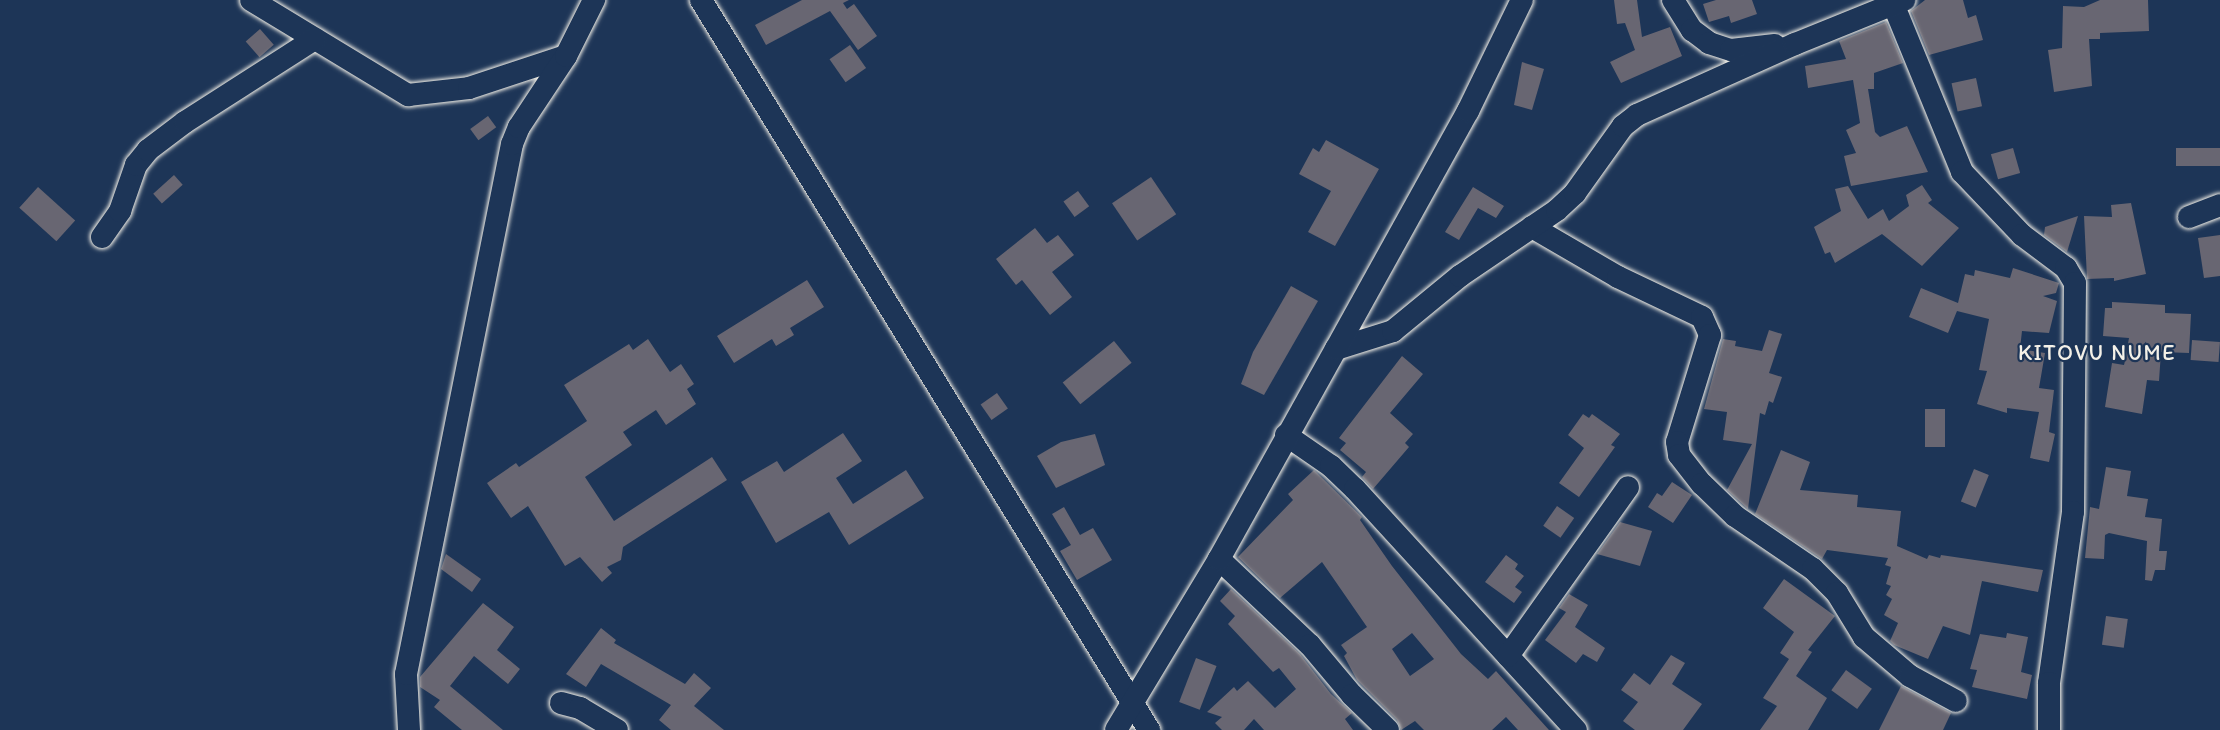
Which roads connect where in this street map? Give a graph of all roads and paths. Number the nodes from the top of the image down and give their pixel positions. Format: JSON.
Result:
{"nodes":[{"id":1,"x":251,"y":0,"type":"edge"},
{"id":2,"x":594,"y":0,"type":"edge"},
{"id":3,"x":701,"y":0,"type":"edge"},
{"id":4,"x":1522,"y":0,"type":"edge"},
{"id":5,"x":1673,"y":0,"type":"edge"},
{"id":6,"x":1899,"y":3,"type":"edge"},
{"id":7,"x":315,"y":39,"type":"junction"},
{"id":8,"x":1795,"y":44,"type":"junction"},
{"id":9,"x":566,"y":56,"type":"junction"},
{"id":10,"x":2220,"y":205,"type":"edge"},
{"id":11,"x":2189,"y":217,"type":"dead end"},
{"id":12,"x":1532,"y":227,"type":"junction"},
{"id":13,"x":102,"y":237,"type":"dead end"},
{"id":14,"x":1336,"y":349,"type":"junction"},
{"id":15,"x":1286,"y":435,"type":"junction"},
{"id":16,"x":1628,"y":487,"type":"dead end"},
{"id":17,"x":1219,"y":559,"type":"junction"},
{"id":18,"x":1508,"y":656,"type":"junction"},
{"id":19,"x":1956,"y":700,"type":"dead end"},
{"id":20,"x":561,"y":703,"type":"dead end"},
{"id":21,"x":1132,"y":703,"type":"junction"},
{"id":22,"x":409,"y":730,"type":"edge"},
{"id":23,"x":617,"y":730,"type":"edge"},
{"id":24,"x":1116,"y":730,"type":"edge"},
{"id":25,"x":1149,"y":730,"type":"edge"},
{"id":26,"x":1388,"y":730,"type":"edge"},
{"id":27,"x":1576,"y":730,"type":"edge"},
{"id":28,"x":2049,"y":730,"type":"edge"}],
"edges":[{"from":1,"to":7,"type":"street"},
{"from":2,"to":9,"type":"street"},
{"from":3,"to":21,"type":"street"},
{"from":4,"to":14,"type":"street"},
{"from":5,"to":8,"type":"street"},
{"from":6,"to":8,"type":"street"},
{"from":6,"to":28,"type":"street"},
{"from":7,"to":9,"type":"street"},
{"from":7,"to":13,"type":"street"},
{"from":8,"to":12,"type":"street"},
{"from":9,"to":22,"type":"street"},
{"from":10,"to":11,"type":"street"},
{"from":12,"to":14,"type":"street"},
{"from":12,"to":19,"type":"street"},
{"from":14,"to":15,"type":"street"},
{"from":15,"to":17,"type":"street"},
{"from":15,"to":18,"type":"street"},
{"from":16,"to":18,"type":"street"},
{"from":17,"to":21,"type":"street"},
{"from":17,"to":26,"type":"street"},
{"from":18,"to":27,"type":"street"},
{"from":20,"to":23,"type":"street"},
{"from":21,"to":24,"type":"street"},
{"from":21,"to":25,"type":"street"}]}
